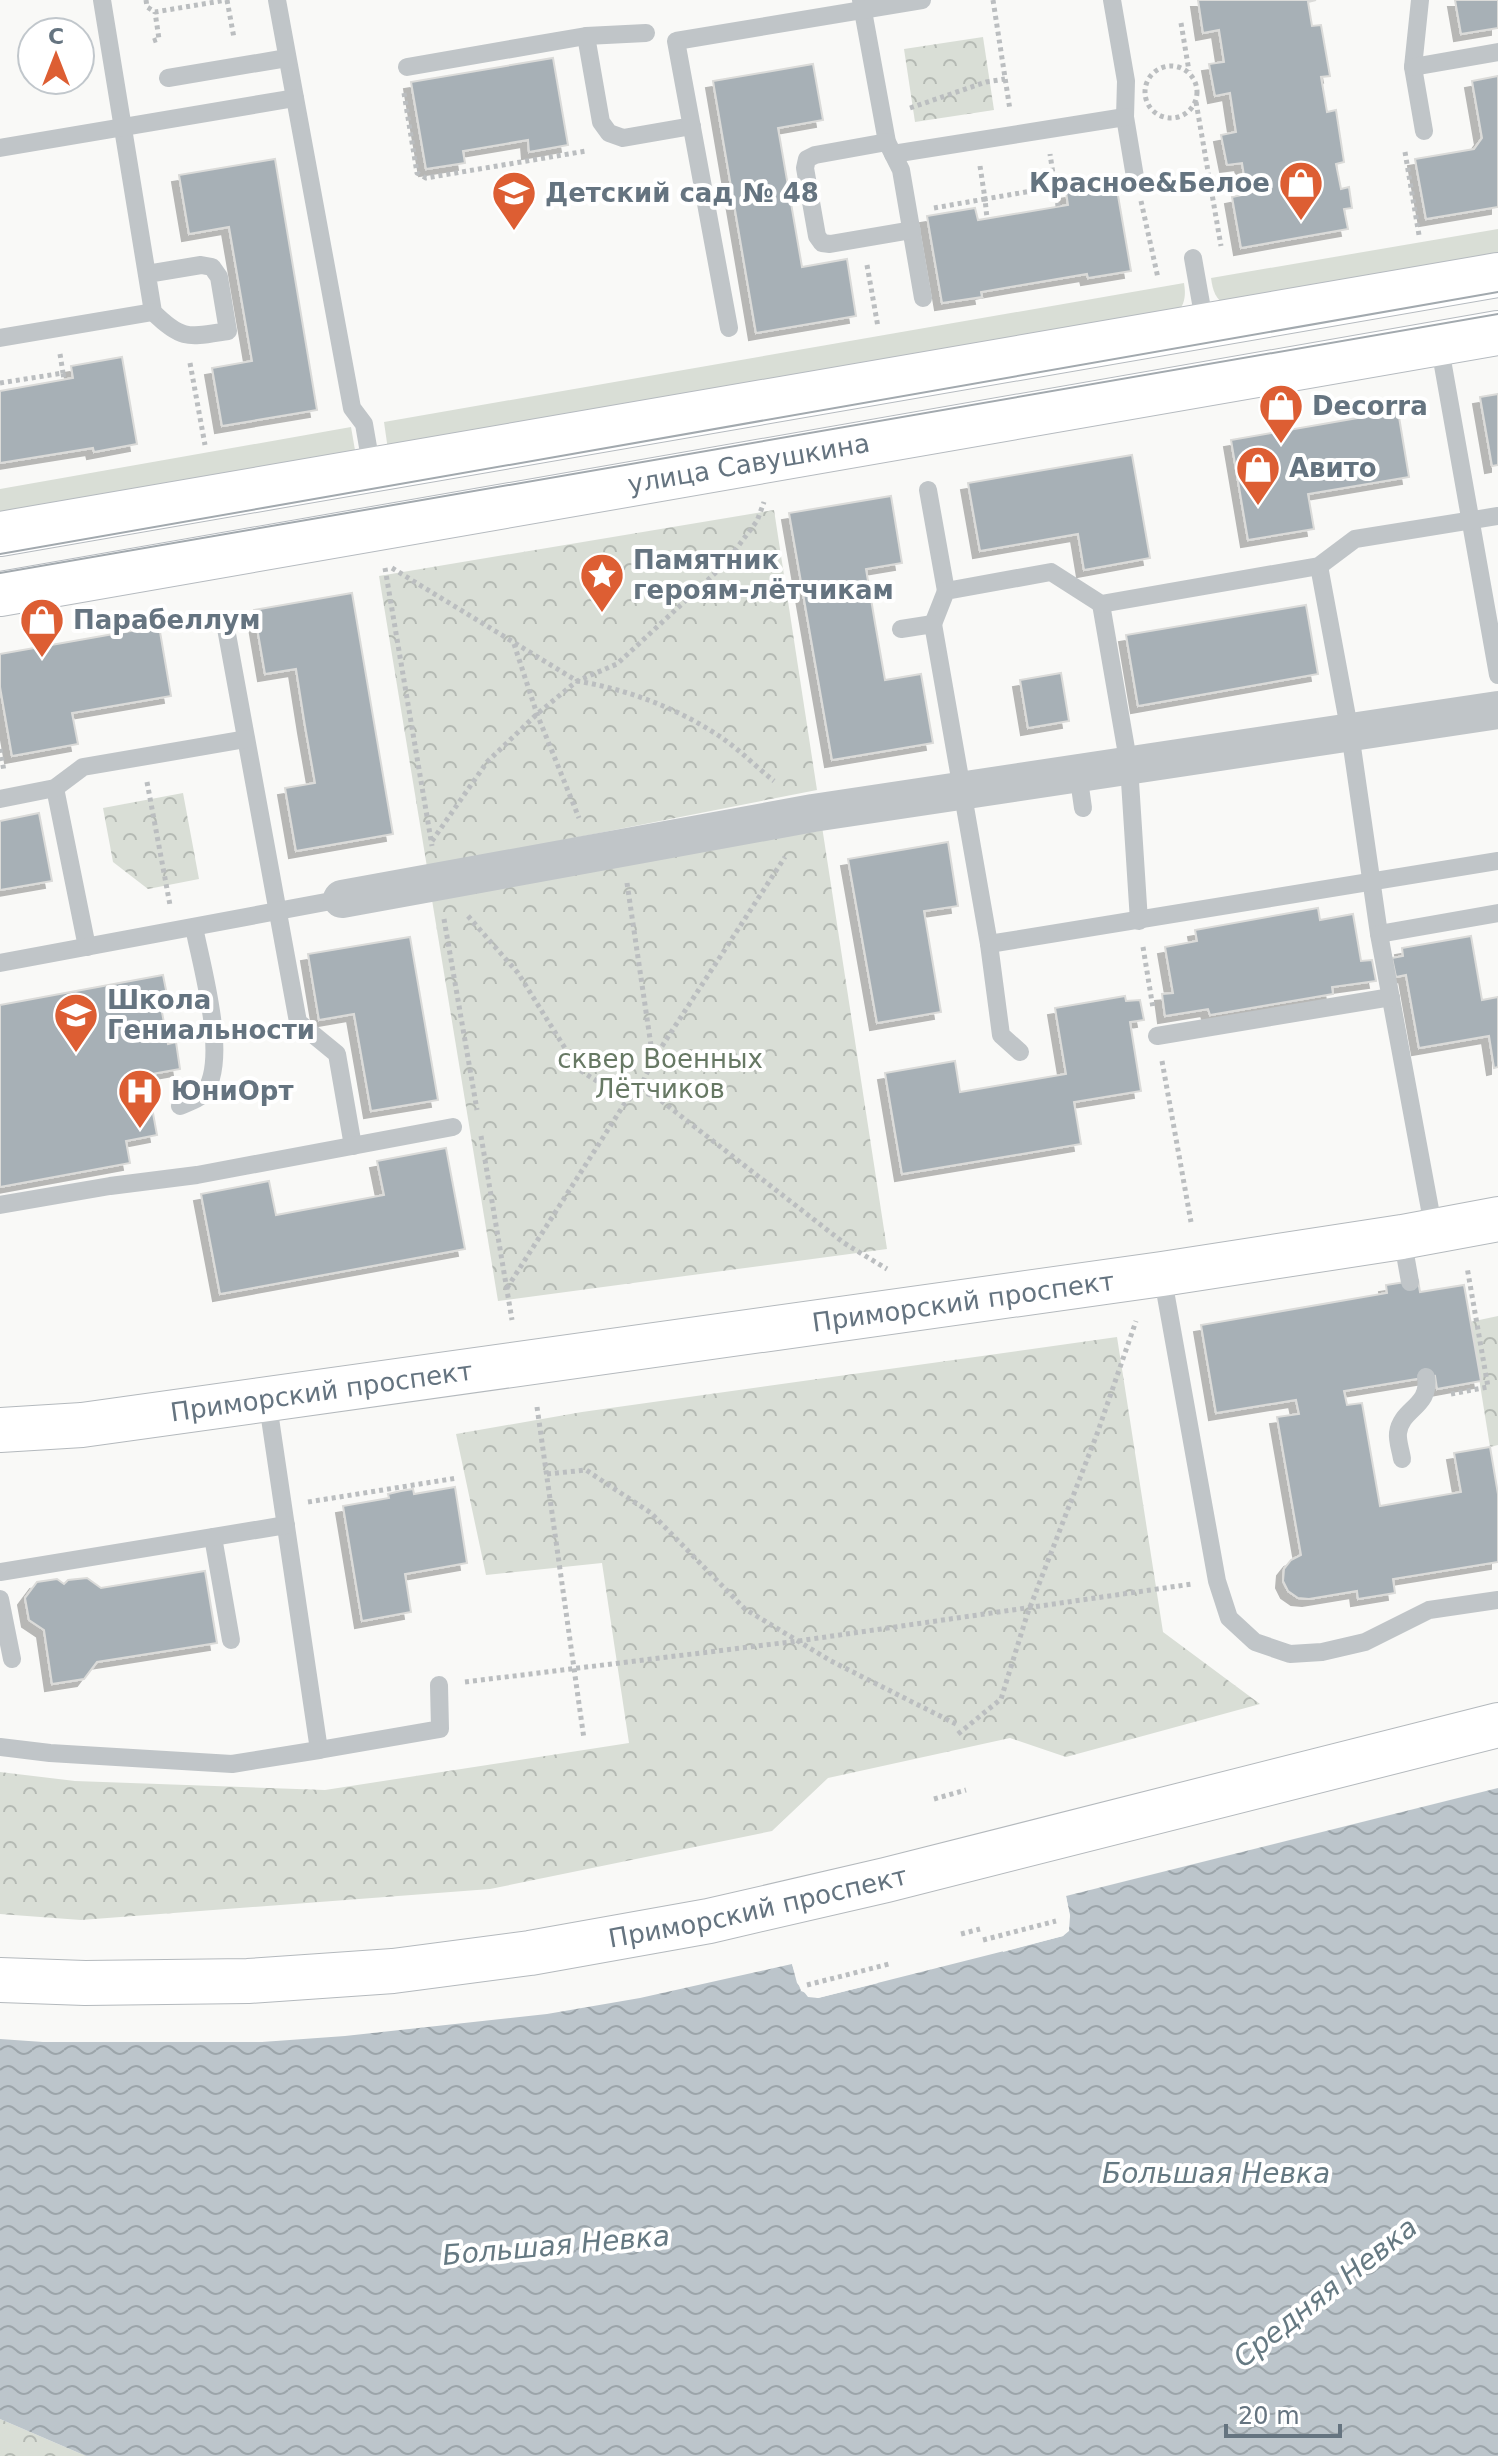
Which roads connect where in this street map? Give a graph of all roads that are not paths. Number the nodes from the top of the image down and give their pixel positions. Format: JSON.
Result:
{"nodes":[{"id":1,"x":102,"y":0,"type":"edge"},
{"id":2,"x":277,"y":0,"type":"edge"},
{"id":3,"x":922,"y":0,"type":"edge"},
{"id":4,"x":1112,"y":0,"type":"edge"},
{"id":5,"x":1420,"y":0,"type":"edge"},
{"id":6,"x":862,"y":5,"type":"edge"},
{"id":7,"x":646,"y":33,"type":"dead end"},
{"id":8,"x":586,"y":36,"type":"junction"},
{"id":9,"x":1498,"y":52,"type":"edge"},
{"id":10,"x":287,"y":58,"type":"junction"},
{"id":11,"x":407,"y":67,"type":"road end"},
{"id":12,"x":1413,"y":67,"type":"junction"},
{"id":13,"x":168,"y":78,"type":"dead end"},
{"id":14,"x":295,"y":98,"type":"junction"},
{"id":15,"x":1125,"y":117,"type":"junction"},
{"id":16,"x":692,"y":126,"type":"junction"},
{"id":17,"x":122,"y":127,"type":"junction"},
{"id":18,"x":1424,"y":131,"type":"road end"},
{"id":19,"x":0,"y":148,"type":"edge"},
{"id":20,"x":890,"y":148,"type":"junction"},
{"id":21,"x":1135,"y":177,"type":"road end"},
{"id":22,"x":910,"y":221,"type":"junction"},
{"id":23,"x":1193,"y":258,"type":"dead end"},
{"id":24,"x":147,"y":274,"type":"junction"},
{"id":25,"x":1498,"y":275,"type":"edge"},
{"id":26,"x":923,"y":298,"type":"dead end"},
{"id":27,"x":153,"y":312,"type":"junction"},
{"id":28,"x":1205,"y":326,"type":"junction"},
{"id":29,"x":729,"y":328,"type":"dead end"},
{"id":30,"x":1498,"y":333,"type":"edge"},
{"id":31,"x":0,"y":338,"type":"edge"},
{"id":32,"x":1439,"y":343,"type":"junction"},
{"id":33,"x":372,"y":470,"type":"junction"},
{"id":34,"x":928,"y":490,"type":"dead end"},
{"id":35,"x":1498,"y":516,"type":"edge"},
{"id":36,"x":1470,"y":520,"type":"junction"},
{"id":37,"x":0,"y":534,"type":"edge"},
{"id":38,"x":1319,"y":566,"type":"junction"},
{"id":39,"x":946,"y":591,"type":"junction"},
{"id":40,"x":0,"y":594,"type":"edge"},
{"id":41,"x":1101,"y":604,"type":"junction"},
{"id":42,"x":225,"y":623,"type":"dead end"},
{"id":43,"x":933,"y":624,"type":"junction"},
{"id":44,"x":901,"y":629,"type":"dead end"},
{"id":45,"x":1498,"y":675,"type":"edge"},
{"id":46,"x":1498,"y":710,"type":"edge"},
{"id":47,"x":1350,"y":733,"type":"junction"},
{"id":48,"x":246,"y":739,"type":"junction"},
{"id":49,"x":1129,"y":766,"type":"junction"},
{"id":50,"x":55,"y":788,"type":"junction"},
{"id":51,"x":962,"y":791,"type":"junction"},
{"id":52,"x":0,"y":799,"type":"edge"},
{"id":53,"x":1498,"y":861,"type":"edge"},
{"id":54,"x":1372,"y":882,"type":"junction"},
{"id":55,"x":342,"y":899,"type":"joint"},
{"id":56,"x":277,"y":911,"type":"junction"},
{"id":57,"x":1498,"y":913,"type":"edge"},
{"id":58,"x":1139,"y":921,"type":"junction"},
{"id":59,"x":194,"y":927,"type":"junction"},
{"id":60,"x":1379,"y":934,"type":"junction"},
{"id":61,"x":989,"y":944,"type":"junction"},
{"id":62,"x":87,"y":947,"type":"junction"},
{"id":63,"x":0,"y":963,"type":"edge"},
{"id":64,"x":1391,"y":997,"type":"junction"},
{"id":65,"x":1157,"y":1036,"type":"road end"},
{"id":66,"x":1020,"y":1052,"type":"dead end"},
{"id":67,"x":180,"y":1106,"type":"dead end"},
{"id":68,"x":453,"y":1127,"type":"dead end"},
{"id":69,"x":353,"y":1146,"type":"junction"},
{"id":70,"x":0,"y":1205,"type":"edge"},
{"id":71,"x":1498,"y":1219,"type":"edge"},
{"id":72,"x":1418,"y":1234,"type":"junction"},
{"id":73,"x":1162,"y":1274,"type":"junction"},
{"id":74,"x":1410,"y":1282,"type":"dead end"},
{"id":75,"x":1426,"y":1377,"type":"dead end"},
{"id":76,"x":267,"y":1398,"type":"junction"},
{"id":77,"x":0,"y":1430,"type":"edge"},
{"id":78,"x":1402,"y":1459,"type":"dead end"},
{"id":79,"x":286,"y":1525,"type":"junction"},
{"id":80,"x":213,"y":1537,"type":"junction"},
{"id":81,"x":0,"y":1572,"type":"edge"},
{"id":82,"x":0,"y":1599,"type":"edge"},
{"id":83,"x":1498,"y":1600,"type":"edge"},
{"id":84,"x":231,"y":1640,"type":"dead end"},
{"id":85,"x":12,"y":1659,"type":"dead end"},
{"id":86,"x":439,"y":1685,"type":"road end"},
{"id":87,"x":1498,"y":1725,"type":"edge"},
{"id":88,"x":0,"y":1747,"type":"edge"},
{"id":89,"x":319,"y":1750,"type":"junction"},
{"id":90,"x":0,"y":1980,"type":"edge"}],
"edges":[{"from":1,"to":17,"type":"lane"},
{"from":2,"to":10,"type":"lane"},
{"from":3,"to":6,"type":"lane"},
{"from":4,"to":15,"type":"lane"},
{"from":5,"to":12,"type":"lane"},
{"from":6,"to":16,"type":"lane"},
{"from":6,"to":20,"type":"lane"},
{"from":7,"to":8,"type":"lane"},
{"from":8,"to":11,"type":"lane"},
{"from":8,"to":16,"type":"lane"},
{"from":9,"to":12,"type":"lane"},
{"from":10,"to":13,"type":"lane"},
{"from":10,"to":14,"type":"lane"},
{"from":12,"to":18,"type":"lane"},
{"from":14,"to":17,"type":"lane"},
{"from":14,"to":33,"type":"lane"},
{"from":15,"to":20,"type":"lane"},
{"from":15,"to":21,"type":"lane"},
{"from":16,"to":29,"type":"lane"},
{"from":17,"to":19,"type":"lane"},
{"from":17,"to":24,"type":"lane"},
{"from":20,"to":22,"type":"lane"},
{"from":20,"to":22,"type":"lane"},
{"from":22,"to":26,"type":"lane"},
{"from":23,"to":28,"type":"lane"},
{"from":24,"to":27,"type":"lane"},
{"from":24,"to":27,"type":"lane"},
{"from":25,"to":28,"type":"main road"},
{"from":27,"to":31,"type":"lane"},
{"from":28,"to":33,"type":"main road"},
{"from":30,"to":32,"type":"main road","name":"улица Савушкина"},
{"from":32,"to":36,"type":"lane"},
{"from":32,"to":40,"type":"main road","name":"улица Савушкина"},
{"from":33,"to":37,"type":"main road"},
{"from":34,"to":39,"type":"lane"},
{"from":35,"to":36,"type":"lane"},
{"from":36,"to":38,"type":"lane"},
{"from":36,"to":45,"type":"lane"},
{"from":38,"to":41,"type":"lane"},
{"from":38,"to":47,"type":"lane"},
{"from":39,"to":41,"type":"lane"},
{"from":39,"to":43,"type":"lane"},
{"from":41,"to":49,"type":"lane"},
{"from":42,"to":48,"type":"lane"},
{"from":43,"to":44,"type":"lane"},
{"from":43,"to":51,"type":"lane"},
{"from":46,"to":47,"type":"street"},
{"from":47,"to":49,"type":"street"},
{"from":47,"to":54,"type":"lane"},
{"from":48,"to":50,"type":"lane"},
{"from":48,"to":56,"type":"lane"},
{"from":49,"to":51,"type":"street"},
{"from":49,"to":58,"type":"lane"},
{"from":50,"to":52,"type":"lane"},
{"from":50,"to":62,"type":"lane"},
{"from":51,"to":55,"type":"street"},
{"from":51,"to":61,"type":"lane"},
{"from":53,"to":54,"type":"lane"},
{"from":54,"to":58,"type":"lane"},
{"from":54,"to":60,"type":"lane"},
{"from":55,"to":56,"type":"lane"},
{"from":56,"to":59,"type":"lane"},
{"from":56,"to":69,"type":"lane"},
{"from":57,"to":60,"type":"lane"},
{"from":58,"to":61,"type":"lane"},
{"from":59,"to":62,"type":"lane"},
{"from":59,"to":67,"type":"lane"},
{"from":60,"to":64,"type":"lane"},
{"from":61,"to":66,"type":"lane"},
{"from":62,"to":63,"type":"lane"},
{"from":64,"to":65,"type":"lane"},
{"from":64,"to":72,"type":"lane"},
{"from":68,"to":69,"type":"lane"},
{"from":69,"to":70,"type":"lane"},
{"from":71,"to":72,"type":"main road","name":"Приморский проспект"},
{"from":72,"to":73,"type":"main road","name":"Приморский проспект"},
{"from":72,"to":74,"type":"lane"},
{"from":73,"to":76,"type":"main road","name":"Приморский проспект"},
{"from":73,"to":83,"type":"lane"},
{"from":75,"to":78,"type":"lane"},
{"from":76,"to":77,"type":"main road","name":"Приморский проспект"},
{"from":76,"to":79,"type":"lane"},
{"from":79,"to":80,"type":"lane"},
{"from":79,"to":89,"type":"lane"},
{"from":80,"to":81,"type":"lane"},
{"from":80,"to":84,"type":"lane"},
{"from":82,"to":85,"type":"lane"},
{"from":86,"to":89,"type":"lane"},
{"from":87,"to":90,"type":"main road","name":"Приморский проспект"},
{"from":88,"to":89,"type":"lane"}]}
